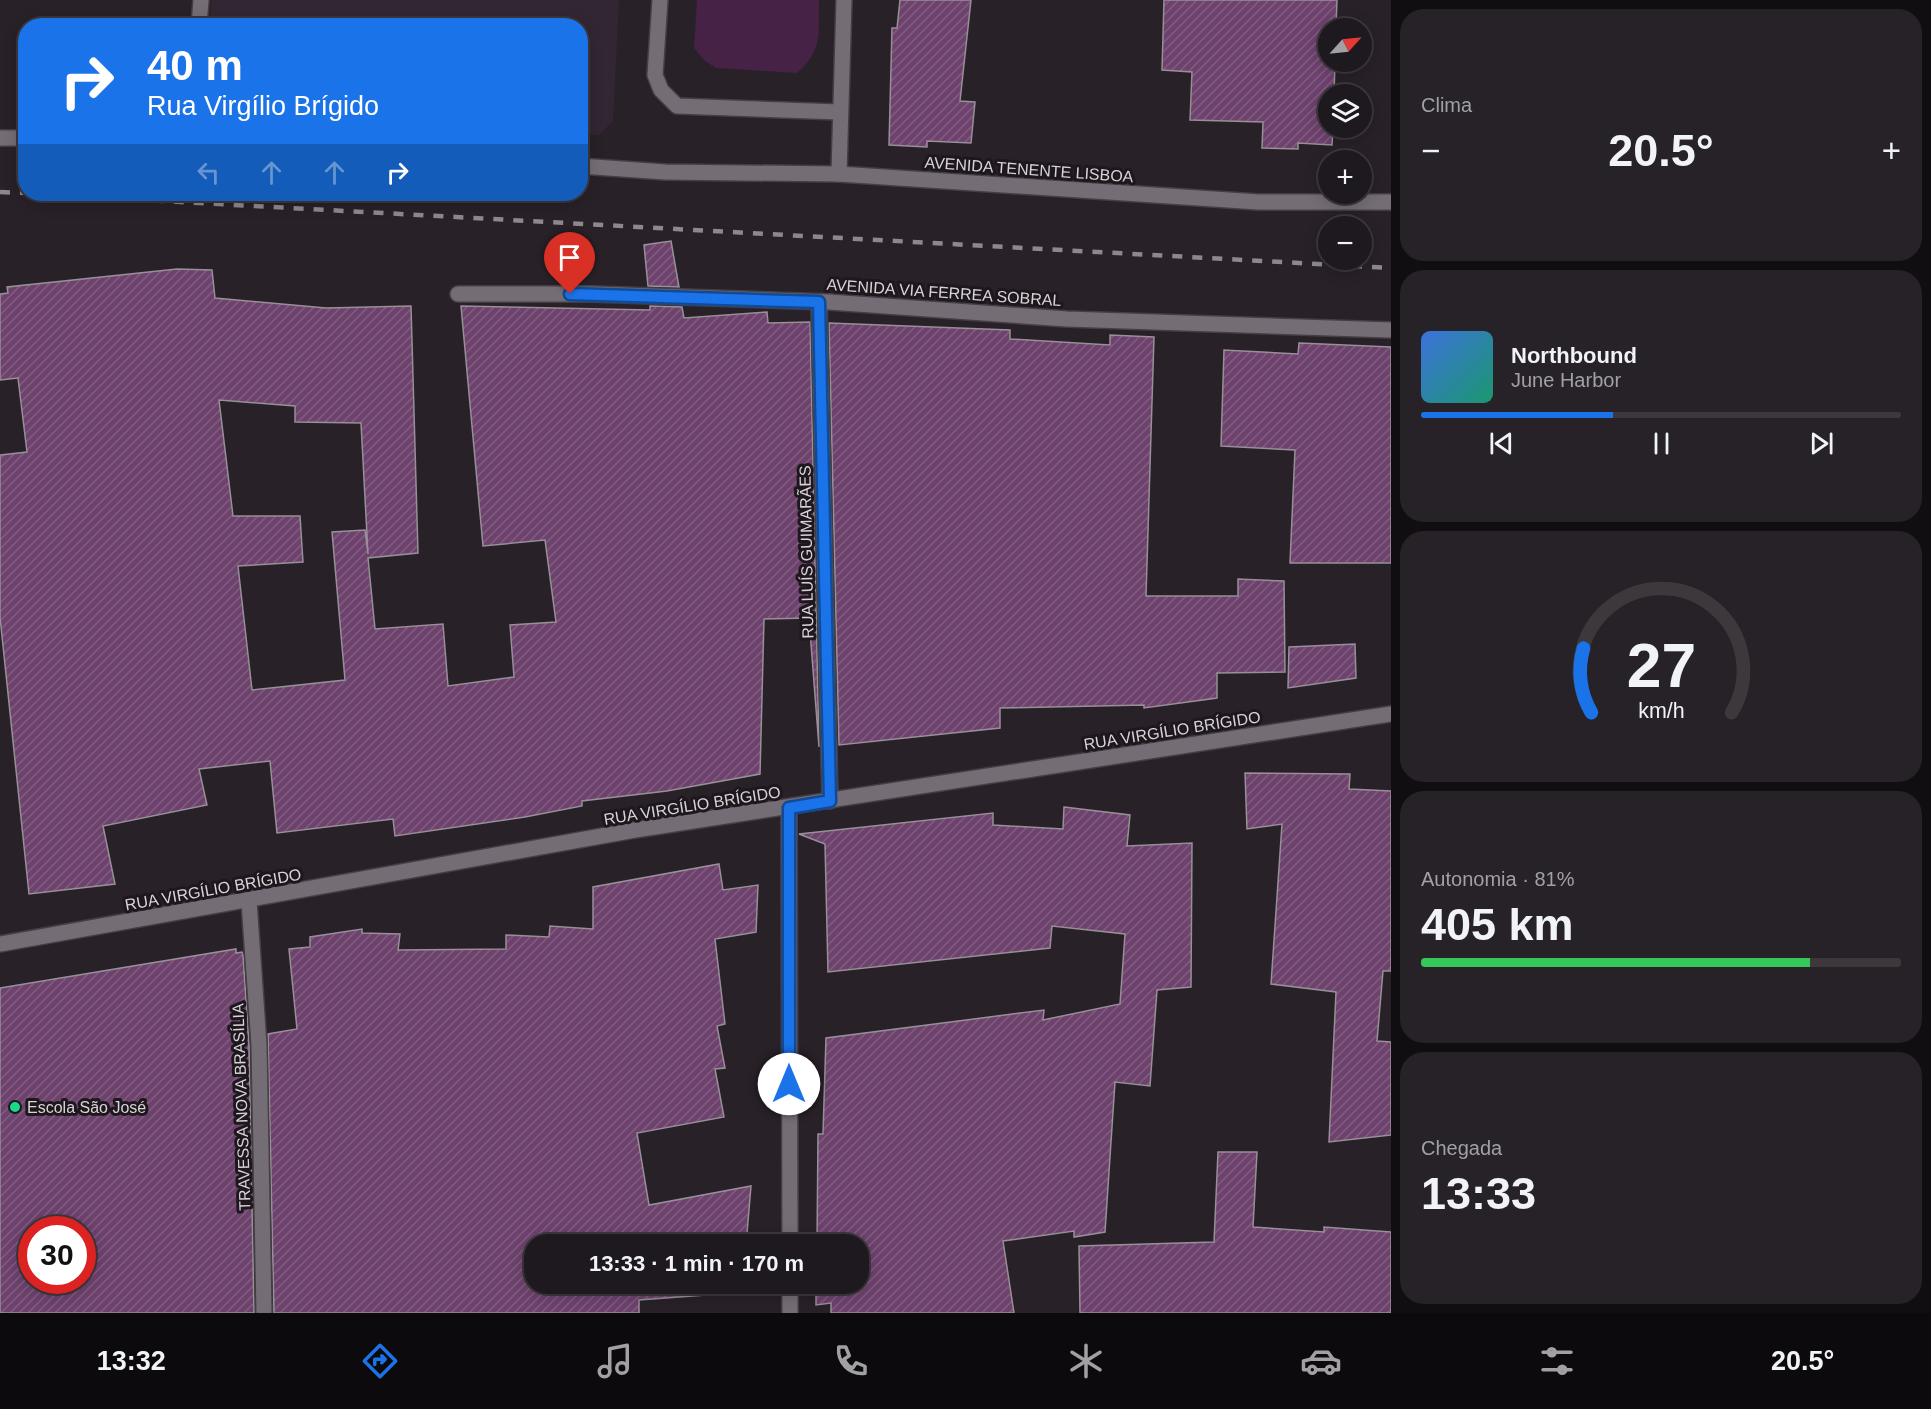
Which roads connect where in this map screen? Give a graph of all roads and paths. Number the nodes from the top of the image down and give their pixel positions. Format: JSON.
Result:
{"nodes":[{"id":1,"x":201,"y":0,"type":"edge"},
{"id":2,"x":660,"y":0,"type":"edge"},
{"id":3,"x":844,"y":0,"type":"edge"},
{"id":4,"x":200,"y":18,"type":"edge"},
{"id":5,"x":839,"y":112,"type":"junction"},
{"id":6,"x":0,"y":138,"type":"edge"},
{"id":7,"x":18,"y":138,"type":"edge"},
{"id":8,"x":588,"y":167,"type":"edge"},
{"id":9,"x":839,"y":174,"type":"junction"},
{"id":10,"x":1391,"y":202,"type":"edge"},
{"id":11,"x":458,"y":294,"type":"dead end"},
{"id":12,"x":819,"y":302,"type":"junction"},
{"id":13,"x":1391,"y":330,"type":"edge"},
{"id":14,"x":1391,"y":714,"type":"edge"},
{"id":15,"x":830,"y":801,"type":"junction"},
{"id":16,"x":789,"y":808,"type":"junction"},
{"id":17,"x":249,"y":901,"type":"junction"},
{"id":18,"x":0,"y":944,"type":"edge"},
{"id":19,"x":790,"y":1234,"type":"edge"},
{"id":20,"x":790,"y":1294,"type":"edge"},
{"id":21,"x":264,"y":1313,"type":"edge"},
{"id":22,"x":790,"y":1313,"type":"edge"}],
"edges":[{"from":1,"to":4,"type":"street"},
{"from":2,"to":5,"type":"street"},
{"from":3,"to":5,"type":"street"},
{"from":5,"to":9,"type":"street"},
{"from":6,"to":7,"type":"street"},
{"from":8,"to":9,"type":"street","name":"AVENIDA TENENTE LISBOA"},
{"from":9,"to":10,"type":"street","name":"AVENIDA TENENTE LISBOA"},
{"from":11,"to":12,"type":"street","name":"AVENIDA VIA FERREA SOBRAL"},
{"from":12,"to":13,"type":"street","name":"AVENIDA VIA FERREA SOBRAL"},
{"from":12,"to":15,"type":"street","name":"RUA LUÍS GUIMARÃES"},
{"from":14,"to":15,"type":"street","name":"RUA VIRGÍLIO BRÍGIDO"},
{"from":15,"to":16,"type":"street","name":"RUA VIRGÍLIO BRÍGIDO"},
{"from":16,"to":17,"type":"street","name":"RUA VIRGÍLIO BRÍGIDO"},
{"from":16,"to":19,"type":"street"},
{"from":17,"to":18,"type":"street","name":"RUA VIRGÍLIO BRÍGIDO"},
{"from":17,"to":21,"type":"street","name":"TRAVESSA NOVA BRASÍLIA"},
{"from":20,"to":22,"type":"street"}]}
